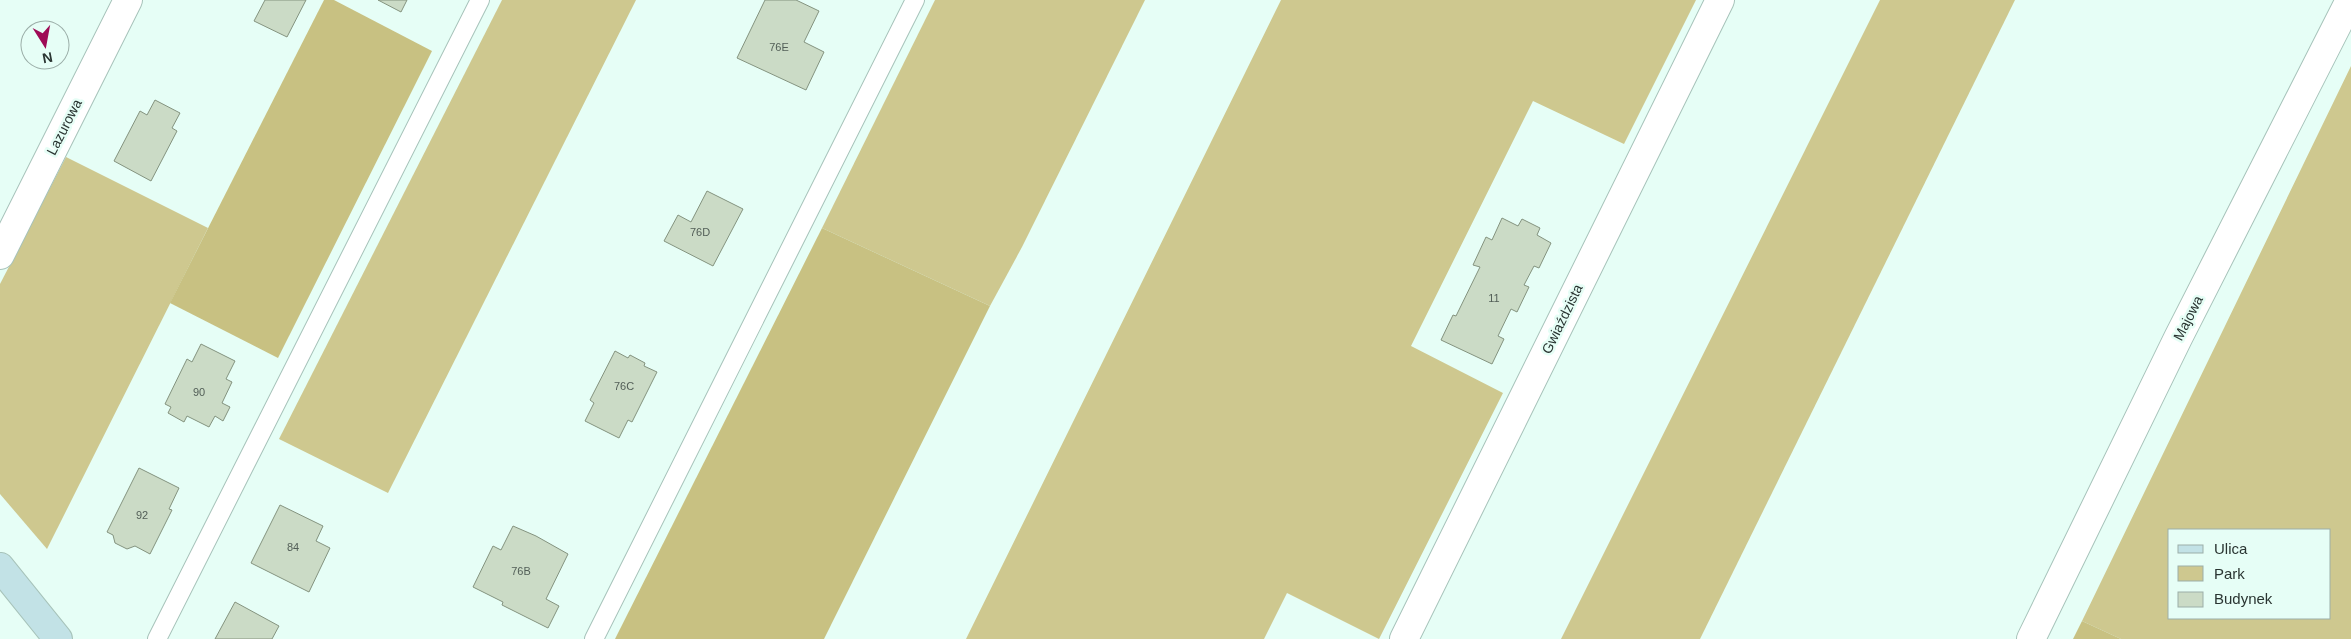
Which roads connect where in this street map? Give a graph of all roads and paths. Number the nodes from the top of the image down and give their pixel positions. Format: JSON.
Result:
{"nodes":[{"id":1,"x":128,"y":0,"type":"edge"},
{"id":2,"x":480,"y":0,"type":"edge"},
{"id":3,"x":915,"y":0,"type":"edge"},
{"id":4,"x":1720,"y":0,"type":"edge"},
{"id":5,"x":2350,"y":0,"type":"edge"},
{"id":6,"x":0,"y":255,"type":"edge"},
{"id":7,"x":0,"y":566,"type":"edge"},
{"id":8,"x":58,"y":639,"type":"edge"},
{"id":9,"x":157,"y":639,"type":"edge"},
{"id":10,"x":594,"y":639,"type":"edge"},
{"id":11,"x":1404,"y":639,"type":"edge"},
{"id":12,"x":2031,"y":639,"type":"edge"}],
"edges":[{"from":1,"to":6,"type":"street","name":"Lazurowa"},
{"from":2,"to":9,"type":"lane"},
{"from":3,"to":10,"type":"lane"},
{"from":4,"to":11,"type":"street","name":"Gwiaździsta"},
{"from":5,"to":12,"type":"street","name":"Majowa"},
{"from":7,"to":8,"type":"main road"}]}
